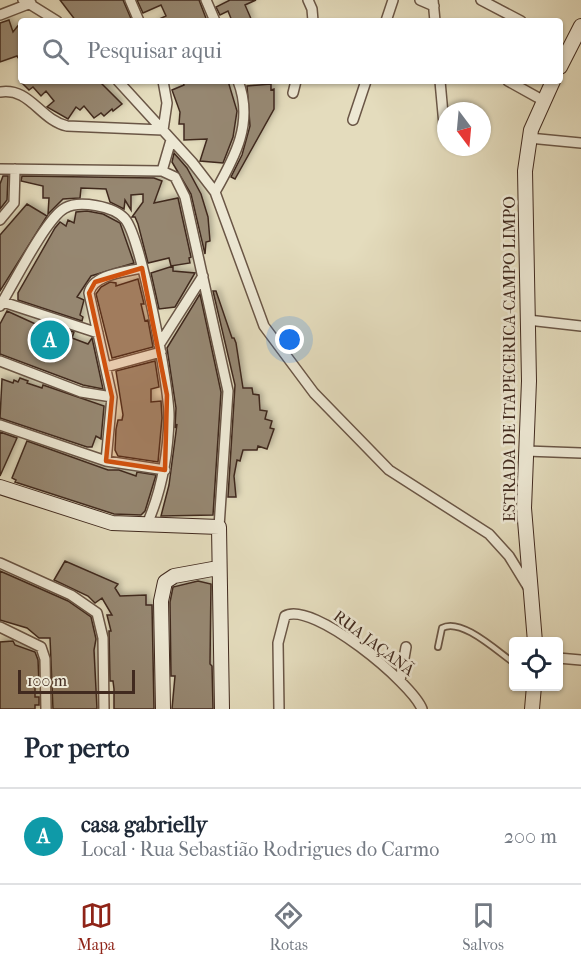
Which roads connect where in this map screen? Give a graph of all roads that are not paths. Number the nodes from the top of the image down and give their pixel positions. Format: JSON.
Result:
{"nodes":[{"id":1,"x":130,"y":0,"type":"edge"},
{"id":2,"x":206,"y":0,"type":"edge"},
{"id":3,"x":308,"y":0,"type":"edge"},
{"id":4,"x":393,"y":0,"type":"edge"},
{"id":5,"x":420,"y":0,"type":"edge"},
{"id":6,"x":481,"y":0,"type":"edge"},
{"id":7,"x":29,"y":1,"type":"edge"},
{"id":8,"x":434,"y":3,"type":"edge"},
{"id":9,"x":0,"y":15,"type":"edge"},
{"id":10,"x":53,"y":18,"type":"edge"},
{"id":11,"x":138,"y":18,"type":"edge"},
{"id":12,"x":214,"y":18,"type":"edge"},
{"id":13,"x":312,"y":18,"type":"edge"},
{"id":14,"x":387,"y":18,"type":"edge"},
{"id":15,"x":435,"y":18,"type":"edge"},
{"id":16,"x":515,"y":18,"type":"edge"},
{"id":17,"x":581,"y":26,"type":"edge"},
{"id":18,"x":565,"y":44,"type":"edge"},
{"id":19,"x":121,"y":84,"type":"edge"},
{"id":20,"x":164,"y":84,"type":"edge"},
{"id":21,"x":239,"y":84,"type":"edge"},
{"id":22,"x":295,"y":84,"type":"edge"},
{"id":23,"x":365,"y":84,"type":"edge"},
{"id":24,"x":440,"y":84,"type":"edge"},
{"id":25,"x":513,"y":84,"type":"edge"},
{"id":26,"x":552,"y":84,"type":"edge"},
{"id":27,"x":0,"y":92,"type":"edge"},
{"id":28,"x":292,"y":93,"type":"dead end"},
{"id":29,"x":544,"y":101,"type":"junction"},
{"id":30,"x":442,"y":102,"type":"edge"},
{"id":31,"x":353,"y":120,"type":"dead end"},
{"id":32,"x":163,"y":130,"type":"junction"},
{"id":33,"x":529,"y":138,"type":"junction"},
{"id":34,"x":171,"y":140,"type":"junction"},
{"id":35,"x":581,"y":143,"type":"edge"},
{"id":36,"x":0,"y":169,"type":"edge"},
{"id":37,"x":15,"y":169,"type":"junction"},
{"id":38,"x":162,"y":171,"type":"junction"},
{"id":39,"x":215,"y":192,"type":"junction"},
{"id":40,"x":0,"y":220,"type":"edge"},
{"id":41,"x":142,"y":268,"type":"junction"},
{"id":42,"x":203,"y":276,"type":"junction"},
{"id":43,"x":1,"y":304,"type":"edge"},
{"id":44,"x":528,"y":320,"type":"junction"},
{"id":45,"x":581,"y":326,"type":"edge"},
{"id":46,"x":98,"y":333,"type":"junction"},
{"id":47,"x":160,"y":348,"type":"junction"},
{"id":48,"x":0,"y":361,"type":"edge"},
{"id":49,"x":106,"y":367,"type":"junction"},
{"id":50,"x":112,"y":397,"type":"junction"},
{"id":51,"x":0,"y":425,"type":"edge"},
{"id":52,"x":526,"y":451,"type":"junction"},
{"id":53,"x":581,"y":453,"type":"edge"},
{"id":54,"x":106,"y":461,"type":"junction"},
{"id":55,"x":165,"y":470,"type":"junction"},
{"id":56,"x":0,"y":487,"type":"edge"},
{"id":57,"x":147,"y":524,"type":"junction"},
{"id":58,"x":219,"y":527,"type":"junction"},
{"id":59,"x":0,"y":563,"type":"edge"},
{"id":60,"x":218,"y":568,"type":"junction"},
{"id":61,"x":532,"y":595,"type":"junction"},
{"id":62,"x":0,"y":627,"type":"edge"},
{"id":63,"x":535,"y":637,"type":"edge"},
{"id":64,"x":406,"y":647,"type":"dead end"},
{"id":65,"x":438,"y":647,"type":"dead end"},
{"id":66,"x":563,"y":658,"type":"edge"},
{"id":67,"x":509,"y":660,"type":"edge"},
{"id":68,"x":581,"y":660,"type":"edge"},
{"id":69,"x":400,"y":681,"type":"junction"},
{"id":70,"x":534,"y":691,"type":"edge"},
{"id":71,"x":46,"y":709,"type":"edge"},
{"id":72,"x":104,"y":709,"type":"edge"},
{"id":73,"x":163,"y":709,"type":"edge"},
{"id":74,"x":222,"y":709,"type":"edge"},
{"id":75,"x":279,"y":709,"type":"edge"},
{"id":76,"x":422,"y":709,"type":"edge"},
{"id":77,"x":532,"y":709,"type":"edge"}],
"edges":[{"from":1,"to":11,"type":"street"},
{"from":2,"to":12,"type":"street"},
{"from":3,"to":13,"type":"street"},
{"from":4,"to":14,"type":"street"},
{"from":5,"to":8,"type":"street"},
{"from":6,"to":16,"type":"street"},
{"from":7,"to":9,"type":"street"},
{"from":7,"to":10,"type":"street"},
{"from":8,"to":15,"type":"street"},
{"from":17,"to":18,"type":"main road"},
{"from":19,"to":32,"type":"street"},
{"from":20,"to":32,"type":"street"},
{"from":21,"to":39,"type":"street"},
{"from":22,"to":28,"type":"street"},
{"from":23,"to":31,"type":"street"},
{"from":24,"to":30,"type":"street"},
{"from":25,"to":29,"type":"street"},
{"from":26,"to":29,"type":"main road","name":"ESTRADA DE ITAPECERICA-CAMPO LIMPO"},
{"from":27,"to":32,"type":"street"},
{"from":29,"to":33,"type":"main road","name":"ESTRADA DE ITAPECERICA-CAMPO LIMPO"},
{"from":32,"to":34,"type":"street"},
{"from":33,"to":35,"type":"street"},
{"from":33,"to":44,"type":"main road","name":"ESTRADA DE ITAPECERICA-CAMPO LIMPO"},
{"from":34,"to":38,"type":"street"},
{"from":34,"to":39,"type":"street"},
{"from":36,"to":37,"type":"street"},
{"from":37,"to":38,"type":"street"},
{"from":37,"to":40,"type":"street"},
{"from":38,"to":42,"type":"street"},
{"from":39,"to":61,"type":"street"},
{"from":41,"to":43,"type":"street"},
{"from":41,"to":46,"type":"street"},
{"from":41,"to":47,"type":"street"},
{"from":42,"to":47,"type":"street"},
{"from":42,"to":58,"type":"street"},
{"from":43,"to":46,"type":"street"},
{"from":44,"to":45,"type":"street"},
{"from":44,"to":52,"type":"main road","name":"ESTRADA DE ITAPECERICA-CAMPO LIMPO"},
{"from":46,"to":49,"type":"street"},
{"from":47,"to":49,"type":"street"},
{"from":47,"to":55,"type":"street"},
{"from":48,"to":50,"type":"street"},
{"from":49,"to":50,"type":"street"},
{"from":50,"to":54,"type":"street"},
{"from":51,"to":54,"type":"street"},
{"from":52,"to":53,"type":"street"},
{"from":52,"to":61,"type":"main road","name":"ESTRADA DE ITAPECERICA-CAMPO LIMPO"},
{"from":54,"to":55,"type":"street"},
{"from":55,"to":57,"type":"street"},
{"from":56,"to":57,"type":"main road"},
{"from":57,"to":58,"type":"main road"},
{"from":58,"to":60,"type":"main road"},
{"from":59,"to":72,"type":"street"},
{"from":60,"to":73,"type":"main road"},
{"from":60,"to":74,"type":"main road"},
{"from":61,"to":63,"type":"main road","name":"ESTRADA DE ITAPECERICA-CAMPO LIMPO"},
{"from":62,"to":71,"type":"street"},
{"from":64,"to":69,"type":"street"},
{"from":65,"to":67,"type":"lane"},
{"from":66,"to":68,"type":"street"},
{"from":69,"to":75,"type":"street","name":"RUA JAÇANÃ"},
{"from":69,"to":76,"type":"street","name":"RUA JAÇANÃ"},
{"from":70,"to":77,"type":"main road"}]}
